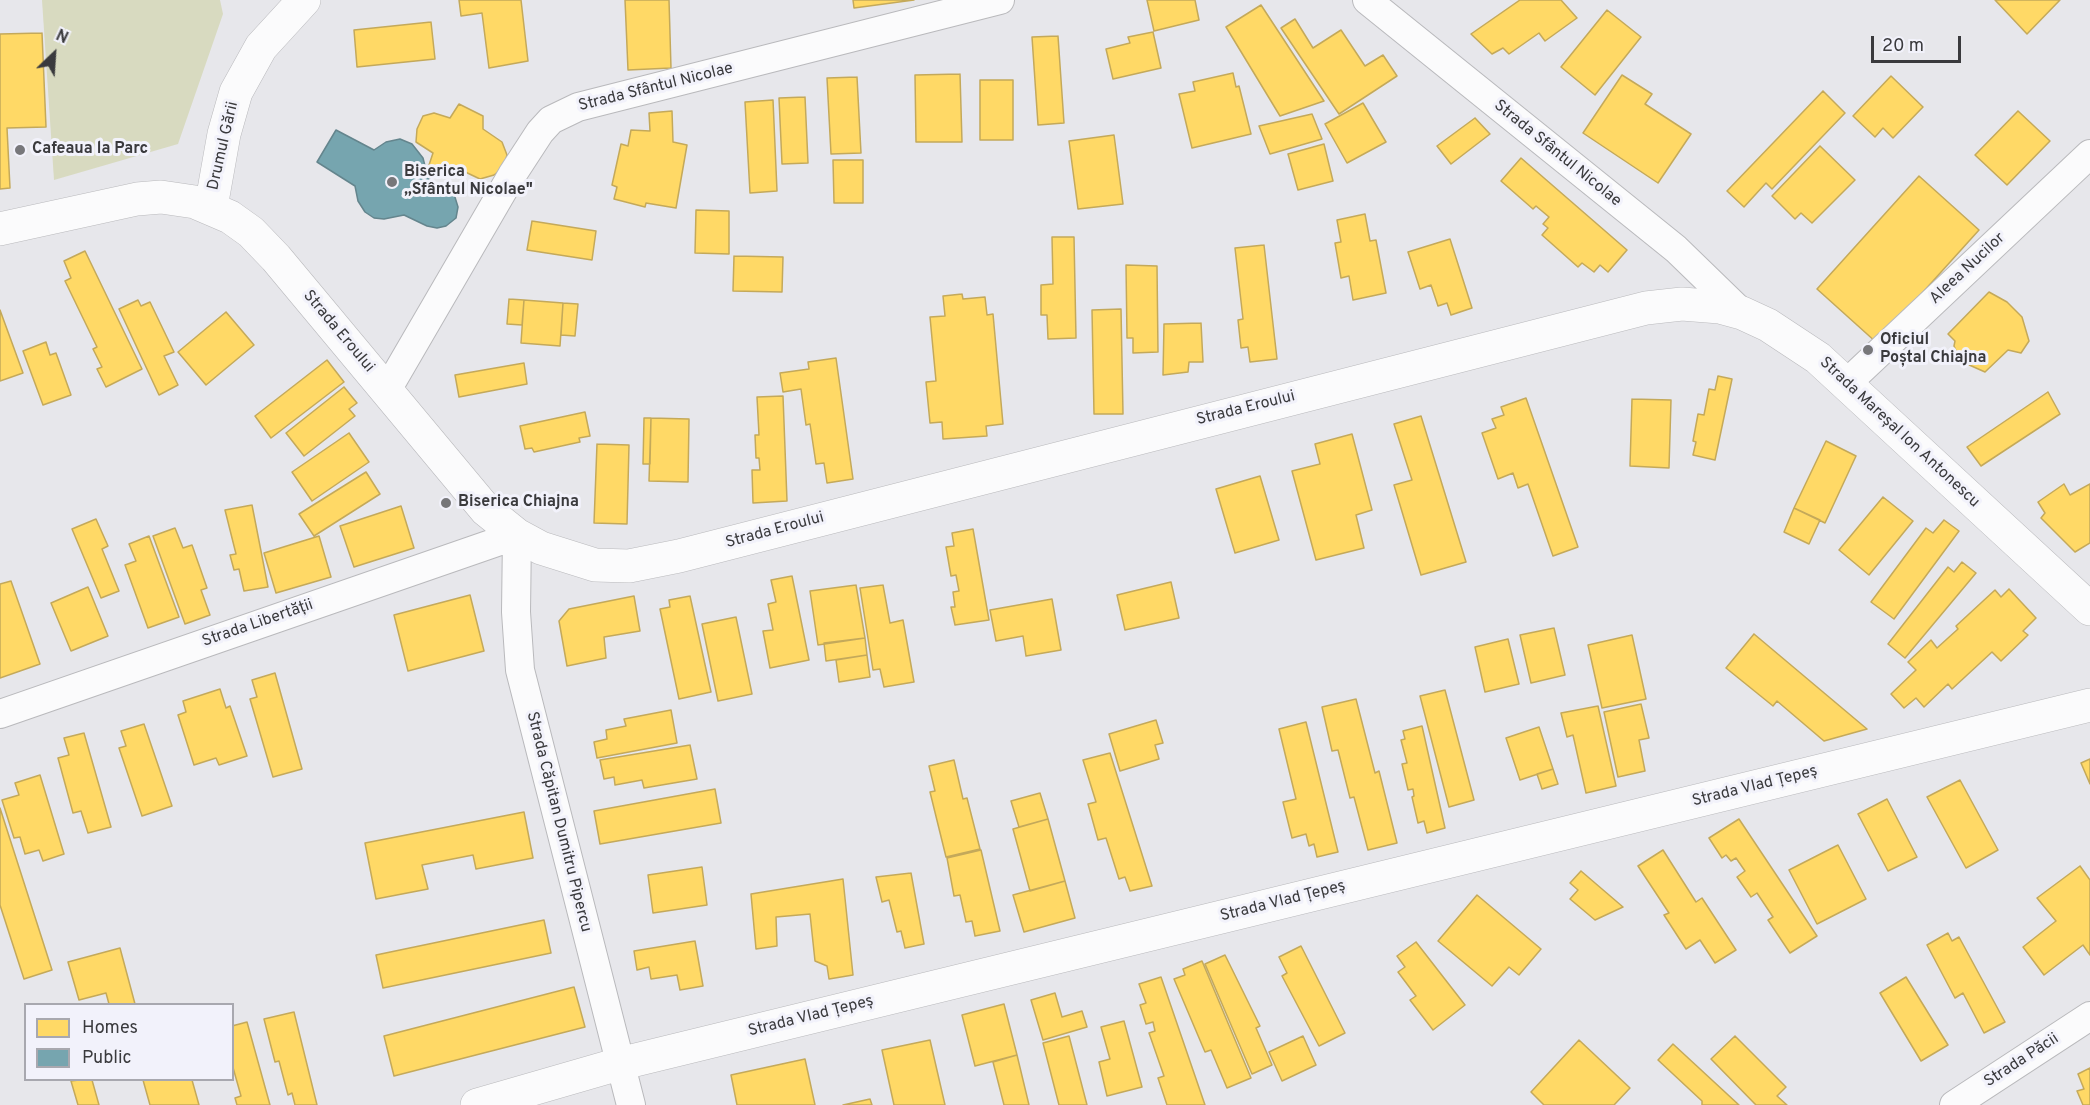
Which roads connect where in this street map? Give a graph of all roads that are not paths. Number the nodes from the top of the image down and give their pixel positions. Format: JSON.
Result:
{"nodes":[{"id":1,"x":302,"y":0,"type":"edge"},
{"id":2,"x":1000,"y":0,"type":"edge"},
{"id":3,"x":1367,"y":0,"type":"edge"},
{"id":4,"x":2090,"y":154,"type":"edge"},
{"id":5,"x":211,"y":207,"type":"junction"},
{"id":6,"x":0,"y":229,"type":"edge"},
{"id":7,"x":1682,"y":304,"type":"joint"},
{"id":8,"x":1742,"y":313,"type":"junction"},
{"id":9,"x":1846,"y":384,"type":"junction"},
{"id":10,"x":387,"y":390,"type":"junction"},
{"id":11,"x":517,"y":535,"type":"junction"},
{"id":12,"x":2090,"y":609,"type":"edge"},
{"id":13,"x":2090,"y":705,"type":"edge"},
{"id":14,"x":0,"y":714,"type":"edge"},
{"id":15,"x":2090,"y":1016,"type":"edge"},
{"id":16,"x":619,"y":1064,"type":"junction"},
{"id":17,"x":477,"y":1105,"type":"edge"},
{"id":18,"x":631,"y":1105,"type":"edge"},
{"id":19,"x":1954,"y":1105,"type":"edge"}],
"edges":[{"from":1,"to":5,"type":"main road","name":"Drumul Gării"},
{"from":2,"to":10,"type":"street","name":"Strada Sfântul Nicolae"},
{"from":3,"to":8,"type":"street","name":"Strada Sfântul Nicolae"},
{"from":4,"to":9,"type":"street","name":"Aleea Nucilor"},
{"from":5,"to":6,"type":"main road","name":"Strada Eroului"},
{"from":5,"to":10,"type":"main road","name":"Strada Eroului"},
{"from":7,"to":8,"type":"main road","name":"Strada Mareșal Ion Antonescu"},
{"from":7,"to":11,"type":"main road","name":"Strada Eroului"},
{"from":8,"to":9,"type":"main road","name":"Strada Mareșal Ion Antonescu"},
{"from":9,"to":12,"type":"main road","name":"Strada Mareșal Ion Antonescu"},
{"from":10,"to":11,"type":"main road","name":"Strada Eroului"},
{"from":11,"to":14,"type":"street","name":"Strada Libertății"},
{"from":11,"to":16,"type":"street","name":"Strada Căpitan Dumitru Pipercu"},
{"from":13,"to":16,"type":"main road","name":"Strada Vlad Țepeș"},
{"from":15,"to":19,"type":"street","name":"Strada Păcii"},
{"from":16,"to":17,"type":"main road","name":"Strada Vlad Țepeș"},
{"from":16,"to":18,"type":"street","name":"Strada Căpitan Dumitru Pipercu"}]}
